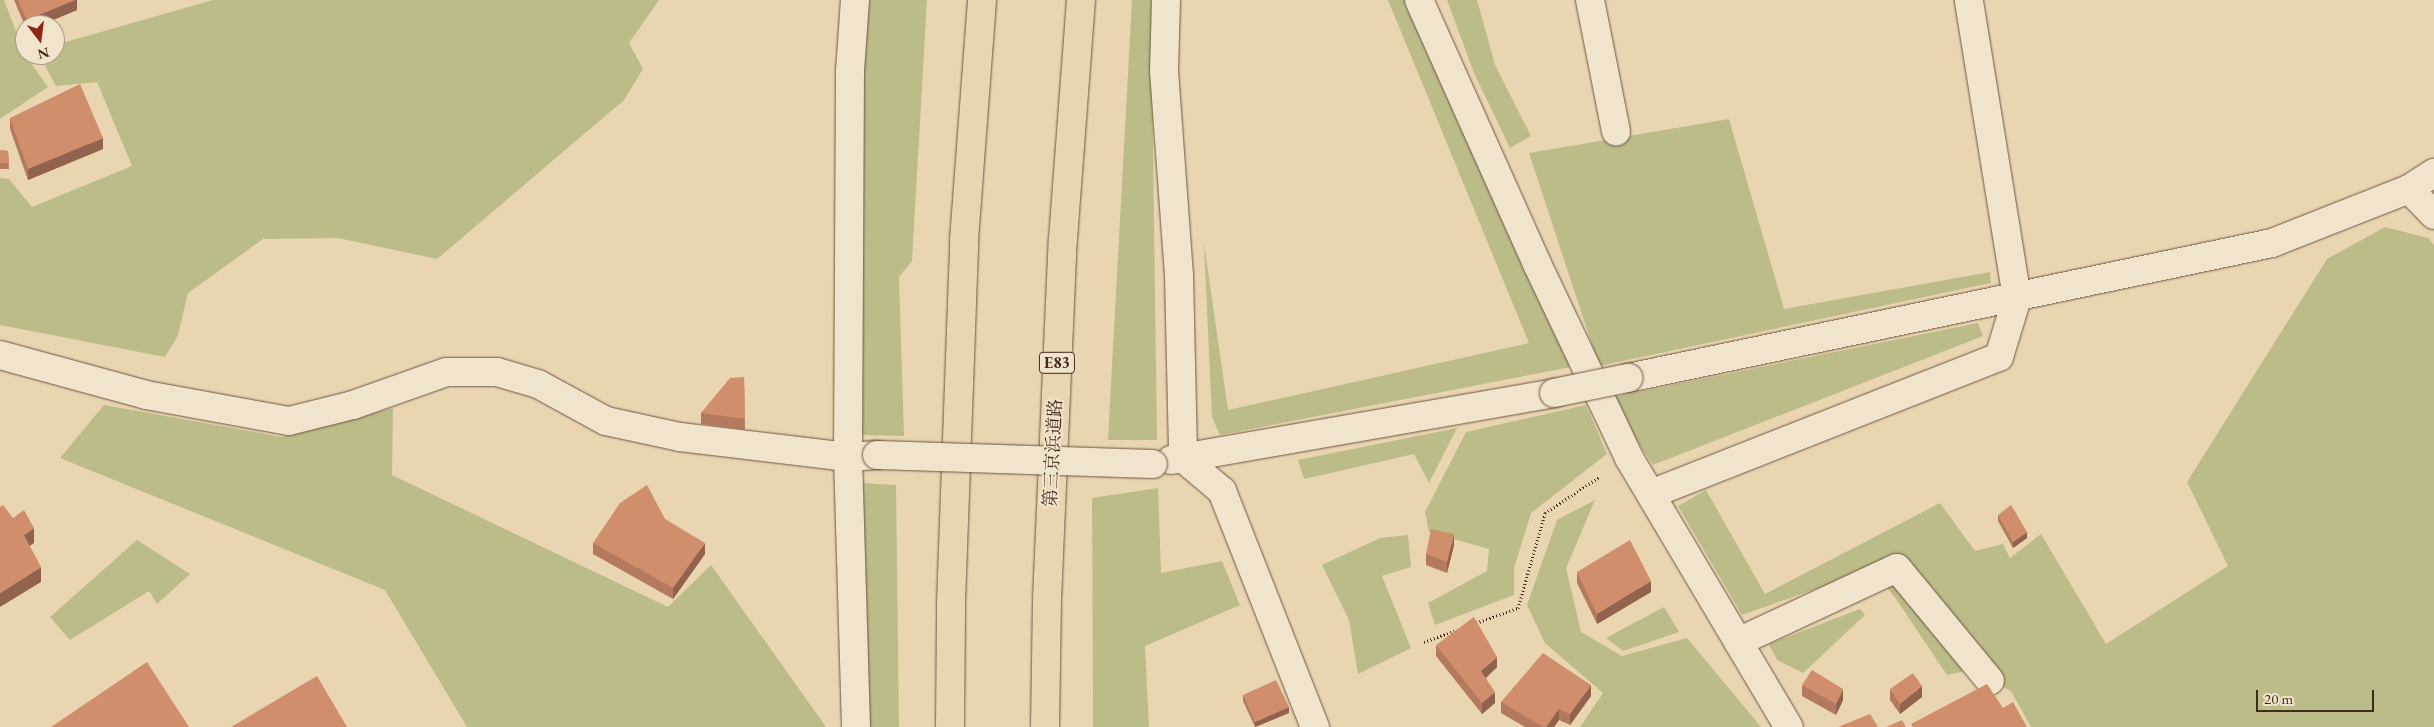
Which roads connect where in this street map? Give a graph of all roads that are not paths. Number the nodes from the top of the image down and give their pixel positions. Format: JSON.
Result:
{"nodes":[{"id":1,"x":855,"y":0,"type":"edge"},
{"id":2,"x":982,"y":0,"type":"edge"},
{"id":3,"x":1081,"y":0,"type":"edge"},
{"id":4,"x":1166,"y":0,"type":"edge"},
{"id":5,"x":1419,"y":0,"type":"edge"},
{"id":6,"x":1590,"y":0,"type":"edge"},
{"id":7,"x":1969,"y":0,"type":"edge"},
{"id":8,"x":1616,"y":131,"type":"dead end"},
{"id":9,"x":2434,"y":173,"type":"edge"},
{"id":10,"x":2409,"y":189,"type":"junction"},
{"id":11,"x":2434,"y":215,"type":"edge"},
{"id":12,"x":2017,"y":298,"type":"junction"},
{"id":13,"x":0,"y":355,"type":"edge"},
{"id":14,"x":848,"y":457,"type":"junction"},
{"id":15,"x":1183,"y":458,"type":"junction"},
{"id":16,"x":1651,"y":494,"type":"junction"},
{"id":17,"x":1738,"y":642,"type":"junction"},
{"id":18,"x":1990,"y":681,"type":"dead end"},
{"id":19,"x":856,"y":727,"type":"edge"},
{"id":20,"x":950,"y":727,"type":"edge"},
{"id":21,"x":1046,"y":727,"type":"edge"},
{"id":22,"x":1315,"y":727,"type":"edge"},
{"id":23,"x":1789,"y":727,"type":"edge"}],
"edges":[{"from":1,"to":14,"type":"street"},
{"from":2,"to":20,"type":"highway"},
{"from":3,"to":21,"type":"highway","name":"第三京浜道路","number":"E83"},
{"from":4,"to":15,"type":"street"},
{"from":5,"to":16,"type":"street"},
{"from":6,"to":8,"type":"street"},
{"from":7,"to":12,"type":"street"},
{"from":9,"to":10,"type":"street"},
{"from":10,"to":11,"type":"street"},
{"from":10,"to":12,"type":"street"},
{"from":12,"to":15,"type":"street","bridge":true},
{"from":12,"to":16,"type":"street"},
{"from":13,"to":14,"type":"street"},
{"from":14,"to":15,"type":"street","bridge":true},
{"from":14,"to":19,"type":"street"},
{"from":15,"to":22,"type":"street"},
{"from":16,"to":17,"type":"street"},
{"from":17,"to":18,"type":"street"},
{"from":17,"to":23,"type":"street"}]}
